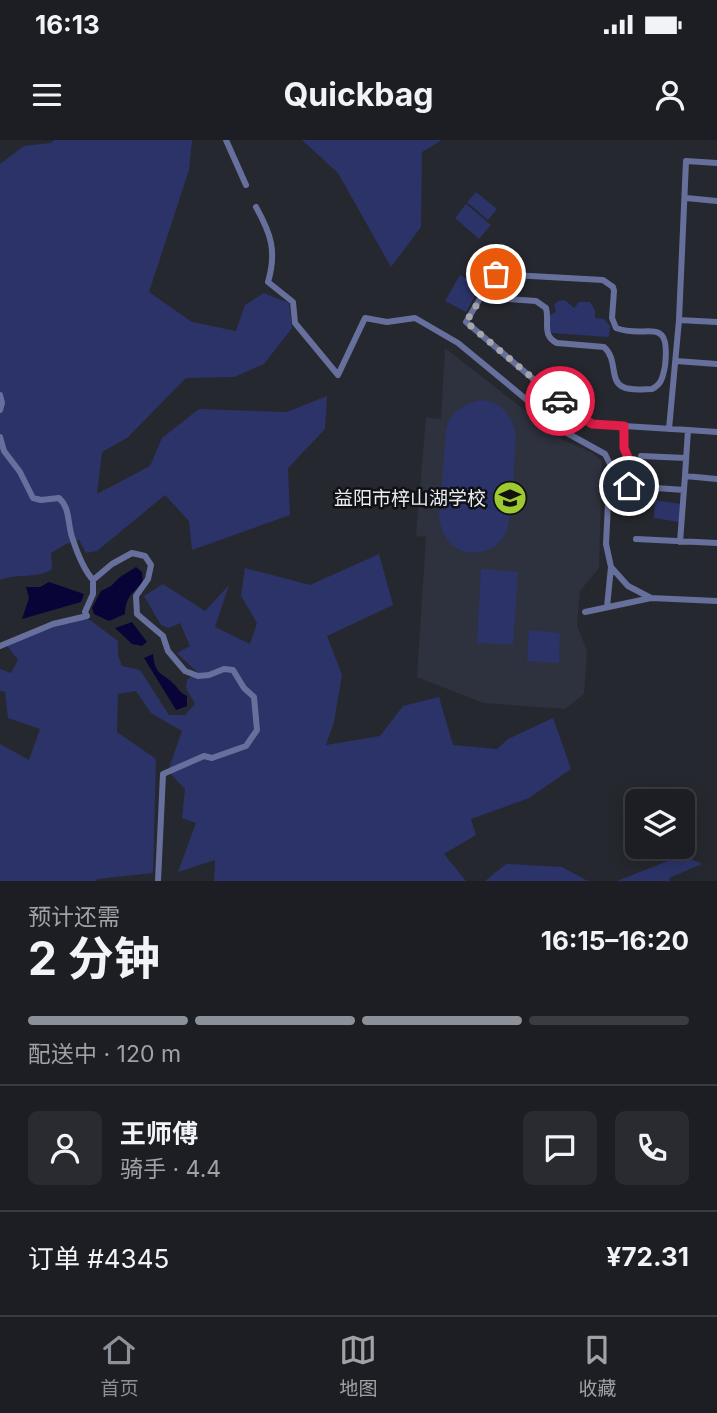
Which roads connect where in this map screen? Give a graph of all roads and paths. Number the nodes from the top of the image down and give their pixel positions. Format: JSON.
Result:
{"nodes":[{"id":1,"x":226,"y":140,"type":"edge"},
{"id":2,"x":717,"y":163,"type":"edge"},
{"id":3,"x":246,"y":185,"type":"dead end"},
{"id":4,"x":686,"y":198,"type":"junction"},
{"id":5,"x":717,"y":201,"type":"edge"},
{"id":6,"x":256,"y":207,"type":"dead end"},
{"id":7,"x":481,"y":297,"type":"junction"},
{"id":8,"x":679,"y":320,"type":"junction"},
{"id":9,"x":717,"y":322,"type":"edge"},
{"id":10,"x":676,"y":361,"type":"junction"},
{"id":11,"x":717,"y":364,"type":"edge"},
{"id":12,"x":0,"y":395,"type":"edge"},
{"id":13,"x":0,"y":410,"type":"edge"},
{"id":14,"x":624,"y":426,"type":"junction"},
{"id":15,"x":669,"y":429,"type":"junction"},
{"id":16,"x":688,"y":430,"type":"junction"},
{"id":17,"x":717,"y":432,"type":"edge"},
{"id":18,"x":0,"y":437,"type":"edge"},
{"id":19,"x":641,"y":456,"type":"dead end"},
{"id":20,"x":686,"y":458,"type":"junction"},
{"id":21,"x":685,"y":477,"type":"junction"},
{"id":22,"x":717,"y":479,"type":"edge"},
{"id":23,"x":684,"y":490,"type":"junction"},
{"id":24,"x":636,"y":539,"type":"dead end"},
{"id":25,"x":680,"y":542,"type":"junction"},
{"id":26,"x":717,"y":543,"type":"edge"},
{"id":27,"x":611,"y":567,"type":"junction"},
{"id":28,"x":93,"y":580,"type":"junction"},
{"id":29,"x":651,"y":598,"type":"junction"},
{"id":30,"x":717,"y":601,"type":"edge"},
{"id":31,"x":607,"y":607,"type":"junction"},
{"id":32,"x":585,"y":612,"type":"dead end"},
{"id":33,"x":0,"y":646,"type":"edge"},
{"id":34,"x":158,"y":881,"type":"edge"}],
"edges":[{"from":1,"to":3,"type":"street"},
{"from":2,"to":4,"type":"street"},
{"from":4,"to":5,"type":"street"},
{"from":4,"to":8,"type":"street"},
{"from":6,"to":27,"type":"street"},
{"from":7,"to":7,"type":"street"},
{"from":7,"to":14,"type":"street"},
{"from":8,"to":9,"type":"street"},
{"from":8,"to":10,"type":"street"},
{"from":10,"to":11,"type":"street"},
{"from":10,"to":15,"type":"street"},
{"from":12,"to":13,"type":"street"},
{"from":14,"to":15,"type":"street"},
{"from":14,"to":23,"type":"street"},
{"from":15,"to":16,"type":"street"},
{"from":16,"to":17,"type":"street"},
{"from":16,"to":20,"type":"street"},
{"from":18,"to":28,"type":"street"},
{"from":19,"to":20,"type":"street"},
{"from":20,"to":21,"type":"street"},
{"from":21,"to":22,"type":"street"},
{"from":21,"to":23,"type":"street"},
{"from":23,"to":25,"type":"street"},
{"from":24,"to":25,"type":"street"},
{"from":25,"to":26,"type":"street"},
{"from":27,"to":29,"type":"street"},
{"from":27,"to":31,"type":"street"},
{"from":28,"to":33,"type":"street"},
{"from":28,"to":34,"type":"street"},
{"from":29,"to":30,"type":"street"},
{"from":29,"to":31,"type":"street"},
{"from":31,"to":32,"type":"street"}]}
